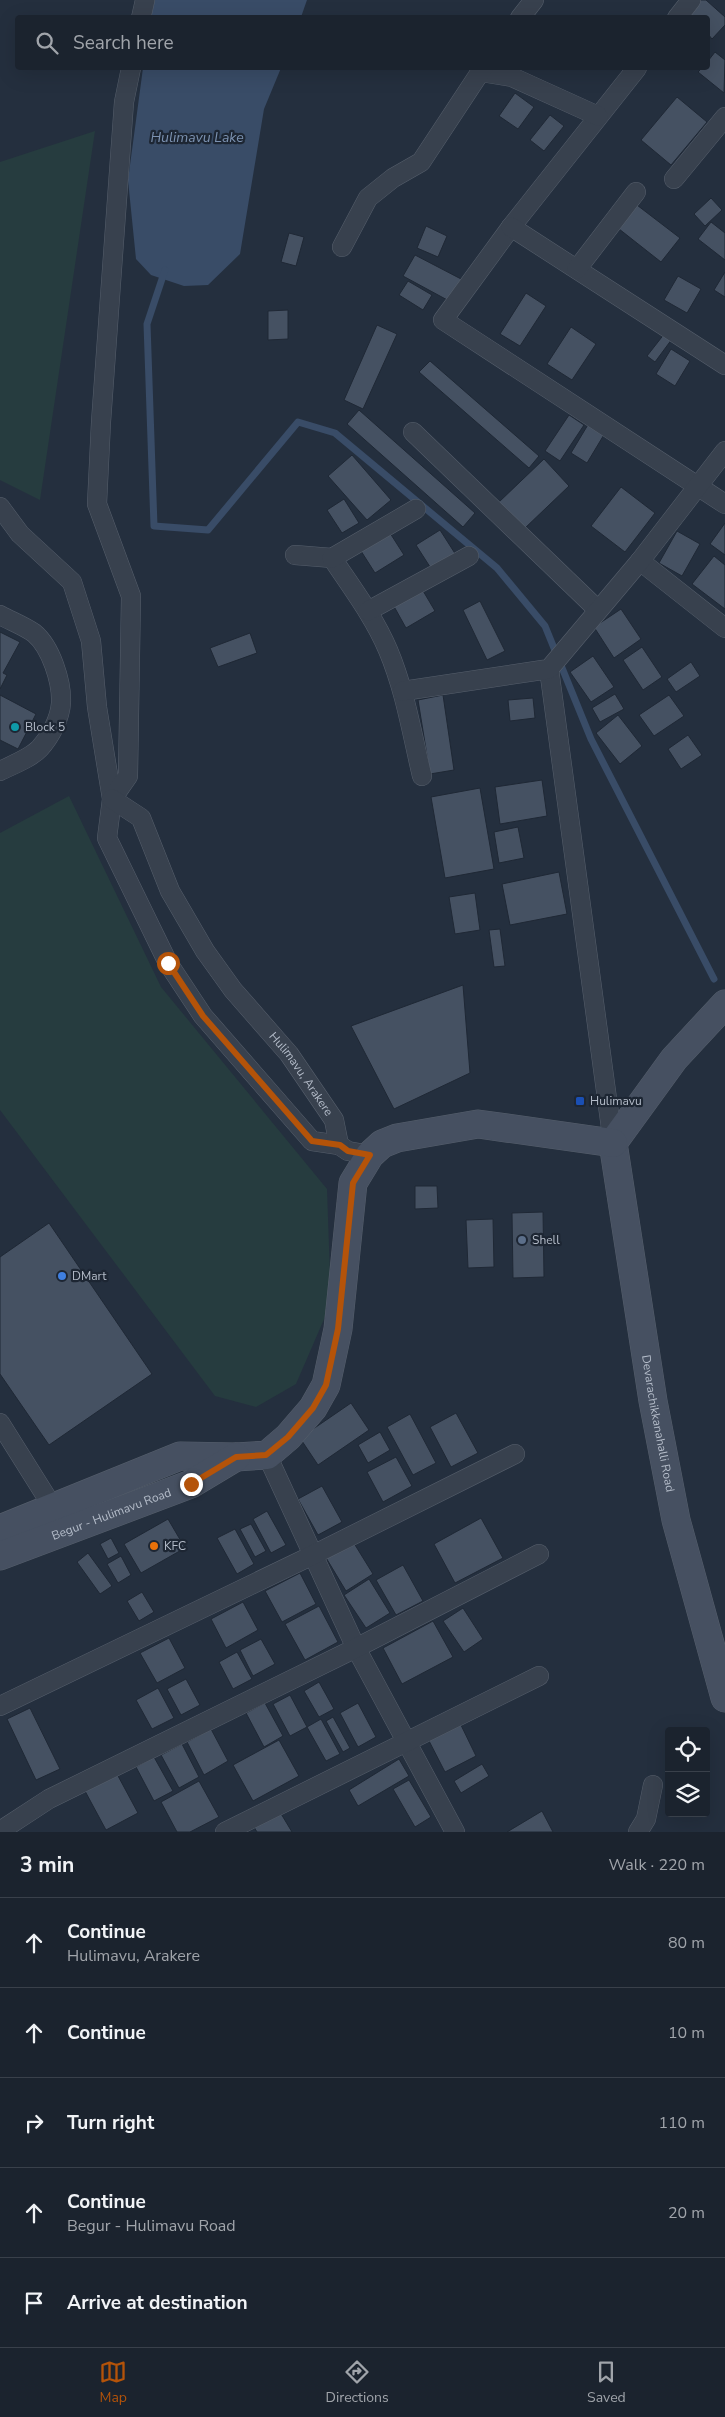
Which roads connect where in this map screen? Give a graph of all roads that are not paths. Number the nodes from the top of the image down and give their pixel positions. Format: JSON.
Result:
{"nodes":[{"id":1,"x":145,"y":0,"type":"edge"},
{"id":2,"x":534,"y":0,"type":"edge"},
{"id":3,"x":691,"y":0,"type":"edge"},
{"id":4,"x":142,"y":15,"type":"edge"},
{"id":5,"x":522,"y":15,"type":"edge"},
{"id":6,"x":679,"y":15,"type":"edge"},
{"id":7,"x":131,"y":70,"type":"edge"},
{"id":8,"x":482,"y":70,"type":"edge"},
{"id":9,"x":635,"y":70,"type":"edge"},
{"id":10,"x":598,"y":116,"type":"junction"},
{"id":11,"x":725,"y":117,"type":"edge"},
{"id":12,"x":674,"y":179,"type":"dead end"},
{"id":13,"x":636,"y":192,"type":"dead end"},
{"id":14,"x":511,"y":227,"type":"junction"},
{"id":15,"x":342,"y":247,"type":"dead end"},
{"id":16,"x":577,"y":269,"type":"junction"},
{"id":17,"x":725,"y":365,"type":"edge"},
{"id":18,"x":413,"y":432,"type":"dead end"},
{"id":19,"x":725,"y":451,"type":"edge"},
{"id":20,"x":697,"y":486,"type":"junction"},
{"id":21,"x":725,"y":504,"type":"edge"},
{"id":22,"x":0,"y":507,"type":"edge"},
{"id":23,"x":416,"y":509,"type":"dead end"},
{"id":24,"x":0,"y":531,"type":"edge"},
{"id":25,"x":20,"y":534,"type":"junction"},
{"id":26,"x":295,"y":555,"type":"dead end"},
{"id":27,"x":469,"y":556,"type":"dead end"},
{"id":28,"x":332,"y":558,"type":"junction"},
{"id":29,"x":640,"y":561,"type":"junction"},
{"id":30,"x":598,"y":610,"type":"junction"},
{"id":31,"x":368,"y":611,"type":"junction"},
{"id":32,"x":0,"y":615,"type":"edge"},
{"id":33,"x":725,"y":628,"type":"edge"},
{"id":34,"x":550,"y":668,"type":"junction"},
{"id":35,"x":403,"y":691,"type":"junction"},
{"id":36,"x":0,"y":771,"type":"edge"},
{"id":37,"x":422,"y":776,"type":"dead end"},
{"id":38,"x":112,"y":799,"type":"junction"},
{"id":39,"x":725,"y":1004,"type":"edge"},
{"id":40,"x":613,"y":1144,"type":"junction"},
{"id":41,"x":340,"y":1145,"type":"junction"},
{"id":42,"x":370,"y":1155,"type":"junction"},
{"id":43,"x":0,"y":1423,"type":"edge"},
{"id":44,"x":515,"y":1454,"type":"dead end"},
{"id":45,"x":266,"y":1455,"type":"junction"},
{"id":46,"x":236,"y":1457,"type":"junction"},
{"id":47,"x":55,"y":1507,"type":"junction"},
{"id":48,"x":0,"y":1529,"type":"edge"},
{"id":49,"x":66,"y":1532,"type":"junction"},
{"id":50,"x":539,"y":1554,"type":"dead end"},
{"id":51,"x":313,"y":1555,"type":"junction"},
{"id":52,"x":0,"y":1556,"type":"edge"},
{"id":53,"x":356,"y":1648,"type":"junction"},
{"id":54,"x":539,"y":1676,"type":"dead end"},
{"id":55,"x":725,"y":1698,"type":"edge"},
{"id":56,"x":0,"y":1706,"type":"edge"},
{"id":57,"x":407,"y":1742,"type":"junction"},
{"id":58,"x":653,"y":1785,"type":"dead end"},
{"id":59,"x":0,"y":1831,"type":"edge"},
{"id":60,"x":225,"y":1832,"type":"edge"},
{"id":61,"x":455,"y":1832,"type":"edge"},
{"id":62,"x":638,"y":1832,"type":"edge"}],
"edges":[{"from":1,"to":4,"type":"street"},
{"from":2,"to":5,"type":"street"},
{"from":3,"to":6,"type":"street"},
{"from":7,"to":38,"type":"street"},
{"from":8,"to":10,"type":"street"},
{"from":8,"to":15,"type":"street"},
{"from":9,"to":10,"type":"street"},
{"from":10,"to":14,"type":"street"},
{"from":11,"to":12,"type":"street"},
{"from":13,"to":16,"type":"street"},
{"from":14,"to":16,"type":"street"},
{"from":14,"to":20,"type":"street"},
{"from":16,"to":17,"type":"street"},
{"from":18,"to":30,"type":"street"},
{"from":19,"to":20,"type":"street"},
{"from":20,"to":21,"type":"street"},
{"from":20,"to":29,"type":"street"},
{"from":22,"to":25,"type":"street"},
{"from":23,"to":28,"type":"street"},
{"from":24,"to":25,"type":"street"},
{"from":25,"to":38,"type":"street"},
{"from":26,"to":28,"type":"street"},
{"from":27,"to":31,"type":"street"},
{"from":28,"to":31,"type":"street"},
{"from":29,"to":30,"type":"street"},
{"from":29,"to":33,"type":"street"},
{"from":30,"to":34,"type":"street"},
{"from":31,"to":35,"type":"street"},
{"from":32,"to":36,"type":"street"},
{"from":34,"to":35,"type":"street"},
{"from":34,"to":40,"type":"street"},
{"from":35,"to":37,"type":"street"},
{"from":38,"to":41,"type":"street","name":"Hulimavu, Arakere"},
{"from":38,"to":41,"type":"street"},
{"from":39,"to":40,"type":"main road"},
{"from":40,"to":42,"type":"main road"},
{"from":40,"to":55,"type":"main road","name":"Devarachikkanahalli Road"},
{"from":41,"to":42,"type":"street"},
{"from":42,"to":45,"type":"main road"},
{"from":43,"to":47,"type":"street"},
{"from":44,"to":51,"type":"street"},
{"from":45,"to":46,"type":"main road"},
{"from":45,"to":51,"type":"street"},
{"from":46,"to":47,"type":"main road"},
{"from":46,"to":49,"type":"main road","name":"Begur - Hulimavu Road"},
{"from":47,"to":48,"type":"main road"},
{"from":47,"to":49,"type":"street"},
{"from":49,"to":52,"type":"main road","name":"Begur - Hulimavu Road"},
{"from":50,"to":53,"type":"street"},
{"from":51,"to":53,"type":"street"},
{"from":51,"to":56,"type":"street"},
{"from":53,"to":57,"type":"street"},
{"from":53,"to":59,"type":"street"},
{"from":54,"to":57,"type":"street"},
{"from":57,"to":60,"type":"street"},
{"from":57,"to":61,"type":"street"},
{"from":58,"to":62,"type":"street"}]}
